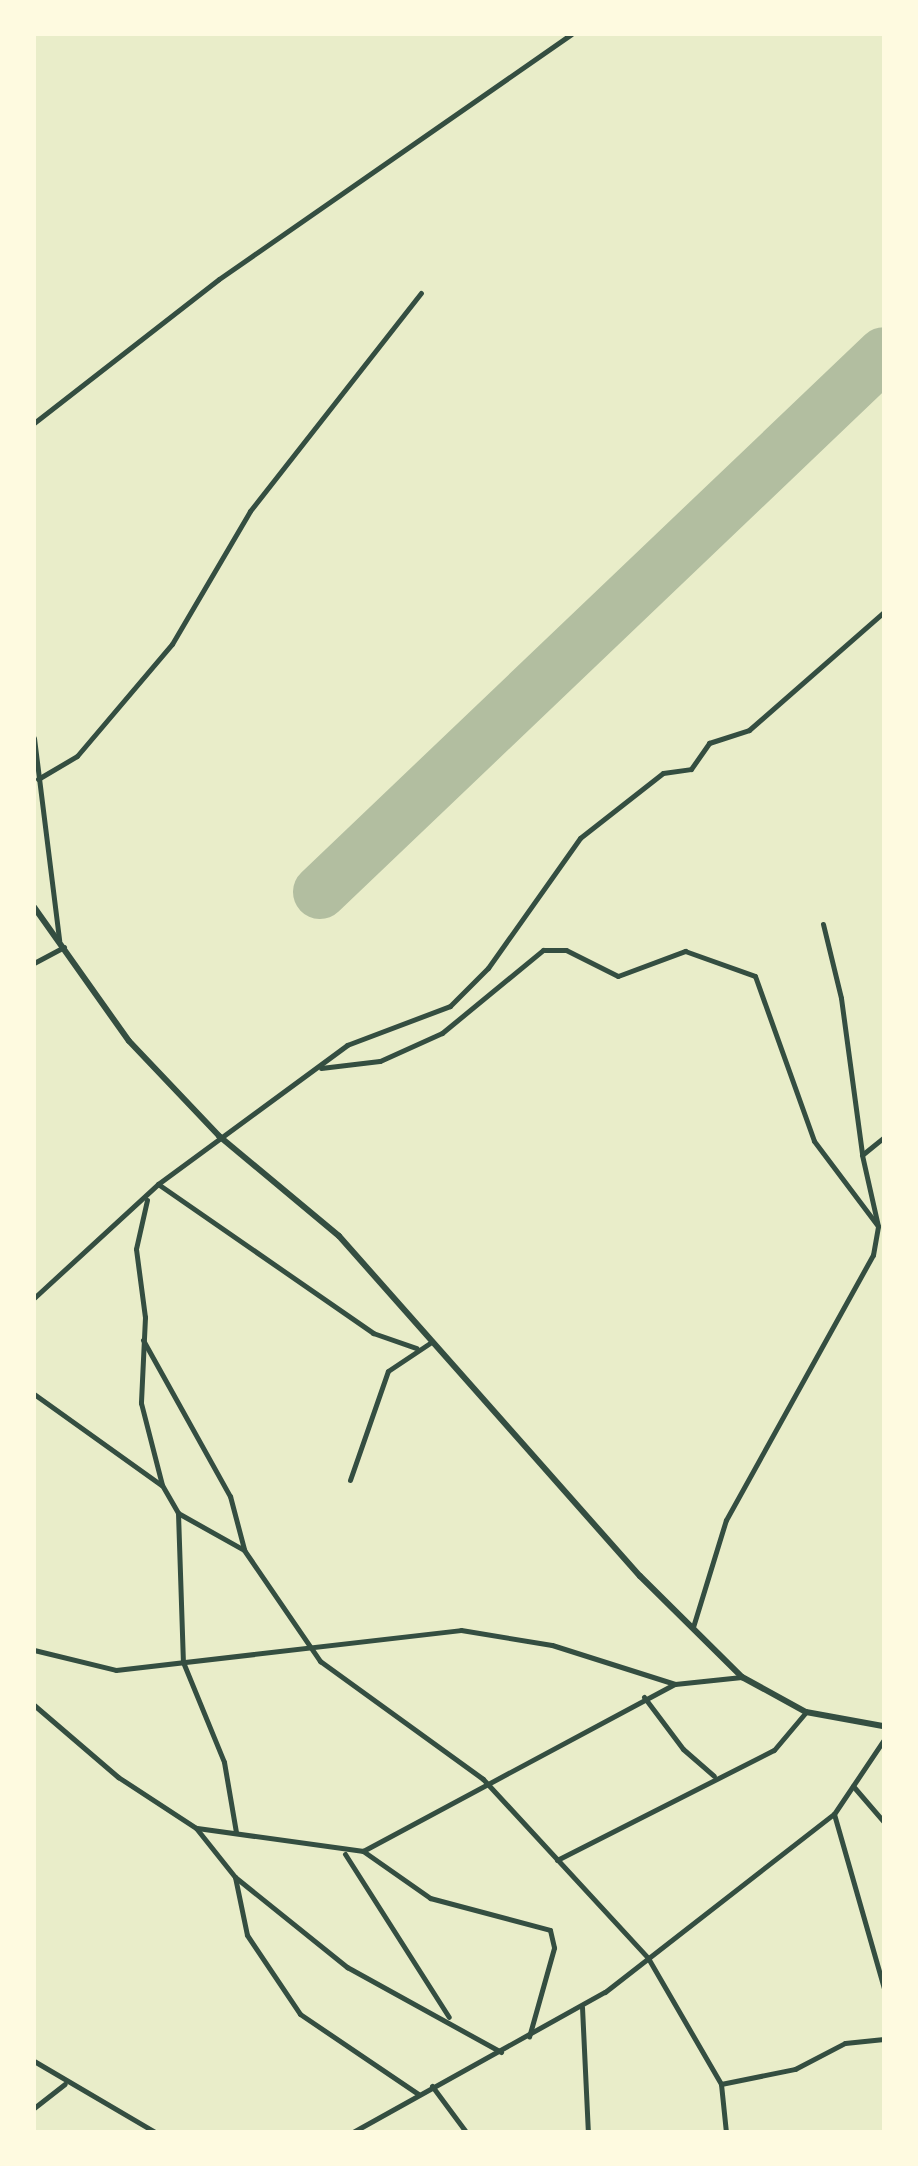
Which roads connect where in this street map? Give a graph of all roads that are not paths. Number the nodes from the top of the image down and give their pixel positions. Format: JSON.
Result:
{"nodes":[{"id":1,"x":571,"y":34,"type":"edge"},
{"id":2,"x":421,"y":293,"type":"dead end"},
{"id":3,"x":34,"y":423,"type":"edge"},
{"id":4,"x":884,"y":612,"type":"edge"},
{"id":5,"x":34,"y":738,"type":"edge"},
{"id":6,"x":38,"y":779,"type":"junction"},
{"id":7,"x":34,"y":907,"type":"edge"},
{"id":8,"x":823,"y":924,"type":"dead end"},
{"id":9,"x":59,"y":940,"type":"junction"},
{"id":10,"x":64,"y":947,"type":"junction"},
{"id":11,"x":34,"y":963,"type":"edge"},
{"id":12,"x":319,"y":1068,"type":"junction"},
{"id":13,"x":219,"y":1136,"type":"junction"},
{"id":14,"x":884,"y":1137,"type":"edge"},
{"id":15,"x":862,"y":1155,"type":"junction"},
{"id":16,"x":158,"y":1184,"type":"junction"},
{"id":17,"x":147,"y":1198,"type":"junction"},
{"id":18,"x":878,"y":1226,"type":"junction"},
{"id":19,"x":34,"y":1298,"type":"edge"},
{"id":20,"x":142,"y":1339,"type":"junction"},
{"id":21,"x":430,"y":1343,"type":"junction"},
{"id":22,"x":416,"y":1348,"type":"junction"},
{"id":23,"x":34,"y":1394,"type":"edge"},
{"id":24,"x":350,"y":1480,"type":"dead end"},
{"id":25,"x":162,"y":1485,"type":"junction"},
{"id":26,"x":178,"y":1513,"type":"junction"},
{"id":27,"x":244,"y":1550,"type":"junction"},
{"id":28,"x":693,"y":1627,"type":"junction"},
{"id":29,"x":307,"y":1647,"type":"junction"},
{"id":30,"x":34,"y":1650,"type":"edge"},
{"id":31,"x":183,"y":1662,"type":"junction"},
{"id":32,"x":742,"y":1677,"type":"junction"},
{"id":33,"x":675,"y":1684,"type":"junction"},
{"id":34,"x":644,"y":1697,"type":"junction"},
{"id":35,"x":34,"y":1705,"type":"edge"},
{"id":36,"x":806,"y":1712,"type":"junction"},
{"id":37,"x":884,"y":1726,"type":"edge"},
{"id":38,"x":884,"y":1741,"type":"edge"},
{"id":39,"x":714,"y":1776,"type":"junction"},
{"id":40,"x":853,"y":1786,"type":"junction"},
{"id":41,"x":490,"y":1787,"type":"junction"},
{"id":42,"x":834,"y":1814,"type":"junction"},
{"id":43,"x":884,"y":1822,"type":"edge"},
{"id":44,"x":196,"y":1828,"type":"junction"},
{"id":45,"x":236,"y":1832,"type":"junction"},
{"id":46,"x":363,"y":1851,"type":"junction"},
{"id":47,"x":345,"y":1854,"type":"junction"},
{"id":48,"x":557,"y":1860,"type":"junction"},
{"id":49,"x":235,"y":1877,"type":"junction"},
{"id":50,"x":648,"y":1958,"type":"junction"},
{"id":51,"x":884,"y":1988,"type":"edge"},
{"id":52,"x":582,"y":2007,"type":"junction"},
{"id":53,"x":450,"y":2018,"type":"junction"},
{"id":54,"x":529,"y":2038,"type":"junction"},
{"id":55,"x":884,"y":2039,"type":"edge"},
{"id":56,"x":502,"y":2053,"type":"junction"},
{"id":57,"x":34,"y":2061,"type":"edge"},
{"id":58,"x":66,"y":2084,"type":"junction"},
{"id":59,"x":721,"y":2084,"type":"junction"},
{"id":60,"x":432,"y":2086,"type":"junction"},
{"id":61,"x":418,"y":2094,"type":"junction"},
{"id":62,"x":34,"y":2108,"type":"edge"},
{"id":63,"x":155,"y":2132,"type":"edge"},
{"id":64,"x":353,"y":2132,"type":"edge"},
{"id":65,"x":466,"y":2132,"type":"edge"},
{"id":66,"x":588,"y":2132,"type":"edge"},
{"id":67,"x":726,"y":2132,"type":"edge"}],
"edges":[{"from":1,"to":3,"type":"street"},
{"from":2,"to":6,"type":"street"},
{"from":4,"to":12,"type":"street"},
{"from":5,"to":6,"type":"street"},
{"from":6,"to":9,"type":"street"},
{"from":7,"to":9,"type":"street"},
{"from":8,"to":15,"type":"street"},
{"from":9,"to":10,"type":"street"},
{"from":10,"to":11,"type":"street"},
{"from":10,"to":13,"type":"street"},
{"from":12,"to":13,"type":"street"},
{"from":12,"to":18,"type":"street"},
{"from":13,"to":16,"type":"street"},
{"from":13,"to":21,"type":"street"},
{"from":14,"to":15,"type":"street"},
{"from":15,"to":18,"type":"street"},
{"from":16,"to":17,"type":"street"},
{"from":16,"to":22,"type":"street"},
{"from":17,"to":19,"type":"street"},
{"from":17,"to":20,"type":"street"},
{"from":18,"to":28,"type":"street"},
{"from":20,"to":25,"type":"street"},
{"from":20,"to":27,"type":"street"},
{"from":21,"to":22,"type":"street"},
{"from":21,"to":28,"type":"street"},
{"from":22,"to":24,"type":"street"},
{"from":23,"to":25,"type":"street"},
{"from":25,"to":26,"type":"street"},
{"from":26,"to":27,"type":"street"},
{"from":26,"to":31,"type":"street"},
{"from":27,"to":29,"type":"street"},
{"from":28,"to":32,"type":"street"},
{"from":29,"to":31,"type":"street"},
{"from":29,"to":33,"type":"street"},
{"from":29,"to":41,"type":"street"},
{"from":30,"to":31,"type":"street"},
{"from":31,"to":45,"type":"street"},
{"from":32,"to":33,"type":"street"},
{"from":32,"to":36,"type":"street"},
{"from":33,"to":34,"type":"street"},
{"from":34,"to":39,"type":"street"},
{"from":34,"to":41,"type":"street"},
{"from":35,"to":44,"type":"street"},
{"from":36,"to":37,"type":"street"},
{"from":36,"to":39,"type":"street"},
{"from":37,"to":38,"type":"street"},
{"from":38,"to":40,"type":"street"},
{"from":39,"to":48,"type":"street"},
{"from":40,"to":42,"type":"street"},
{"from":40,"to":43,"type":"street"},
{"from":41,"to":46,"type":"street"},
{"from":41,"to":48,"type":"street"},
{"from":42,"to":50,"type":"street"},
{"from":42,"to":51,"type":"street"},
{"from":44,"to":45,"type":"street"},
{"from":44,"to":49,"type":"street"},
{"from":45,"to":47,"type":"street"},
{"from":46,"to":47,"type":"street"},
{"from":46,"to":54,"type":"street"},
{"from":47,"to":53,"type":"street"},
{"from":48,"to":50,"type":"street"},
{"from":49,"to":53,"type":"street"},
{"from":49,"to":61,"type":"street"},
{"from":50,"to":52,"type":"street"},
{"from":50,"to":59,"type":"street"},
{"from":52,"to":54,"type":"street"},
{"from":52,"to":66,"type":"street"},
{"from":53,"to":56,"type":"street"},
{"from":54,"to":56,"type":"street"},
{"from":55,"to":59,"type":"street"},
{"from":56,"to":60,"type":"street"},
{"from":57,"to":58,"type":"street"},
{"from":58,"to":62,"type":"street"},
{"from":58,"to":63,"type":"street"},
{"from":59,"to":67,"type":"street"},
{"from":60,"to":61,"type":"street"},
{"from":60,"to":65,"type":"street"},
{"from":61,"to":64,"type":"street"}]}
